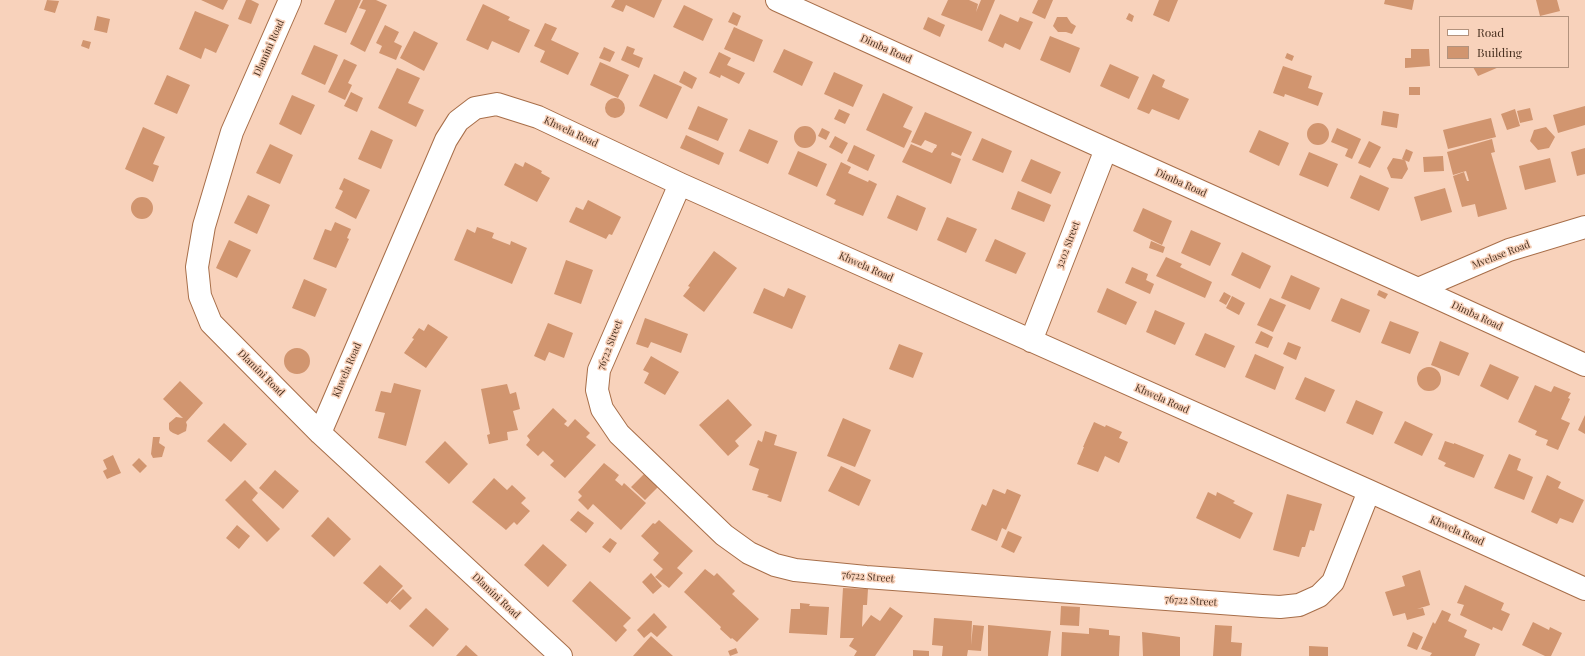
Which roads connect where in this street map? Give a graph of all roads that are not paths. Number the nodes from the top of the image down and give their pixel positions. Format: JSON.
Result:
{"nodes":[{"id":1,"x":290,"y":0,"type":"edge"},
{"id":2,"x":777,"y":0,"type":"edge"},
{"id":3,"x":1106,"y":149,"type":"junction"},
{"id":4,"x":680,"y":184,"type":"junction"},
{"id":5,"x":1585,"y":227,"type":"edge"},
{"id":6,"x":1418,"y":289,"type":"junction"},
{"id":7,"x":1031,"y":341,"type":"junction"},
{"id":8,"x":1585,"y":365,"type":"edge"},
{"id":9,"x":320,"y":433,"type":"junction"},
{"id":10,"x":1369,"y":491,"type":"junction"},
{"id":11,"x":1585,"y":589,"type":"edge"},
{"id":12,"x":561,"y":656,"type":"edge"}],
"edges":[{"from":1,"to":9,"type":"street","name":"Dlamini Road"},
{"from":2,"to":3,"type":"street","name":"Dimba Road"},
{"from":3,"to":6,"type":"street","name":"Dimba Road"},
{"from":3,"to":7,"type":"street","name":"3202 Street"},
{"from":4,"to":7,"type":"street","name":"Khwela Road"},
{"from":4,"to":9,"type":"street","name":"Khwela Road"},
{"from":4,"to":10,"type":"street","name":"76722 Street"},
{"from":5,"to":6,"type":"street","name":"Mvelase Road"},
{"from":6,"to":8,"type":"street","name":"Dimba Road"},
{"from":7,"to":10,"type":"street","name":"Khwela Road"},
{"from":9,"to":12,"type":"street","name":"Dlamini Road"},
{"from":10,"to":11,"type":"street","name":"Khwela Road"}]}
